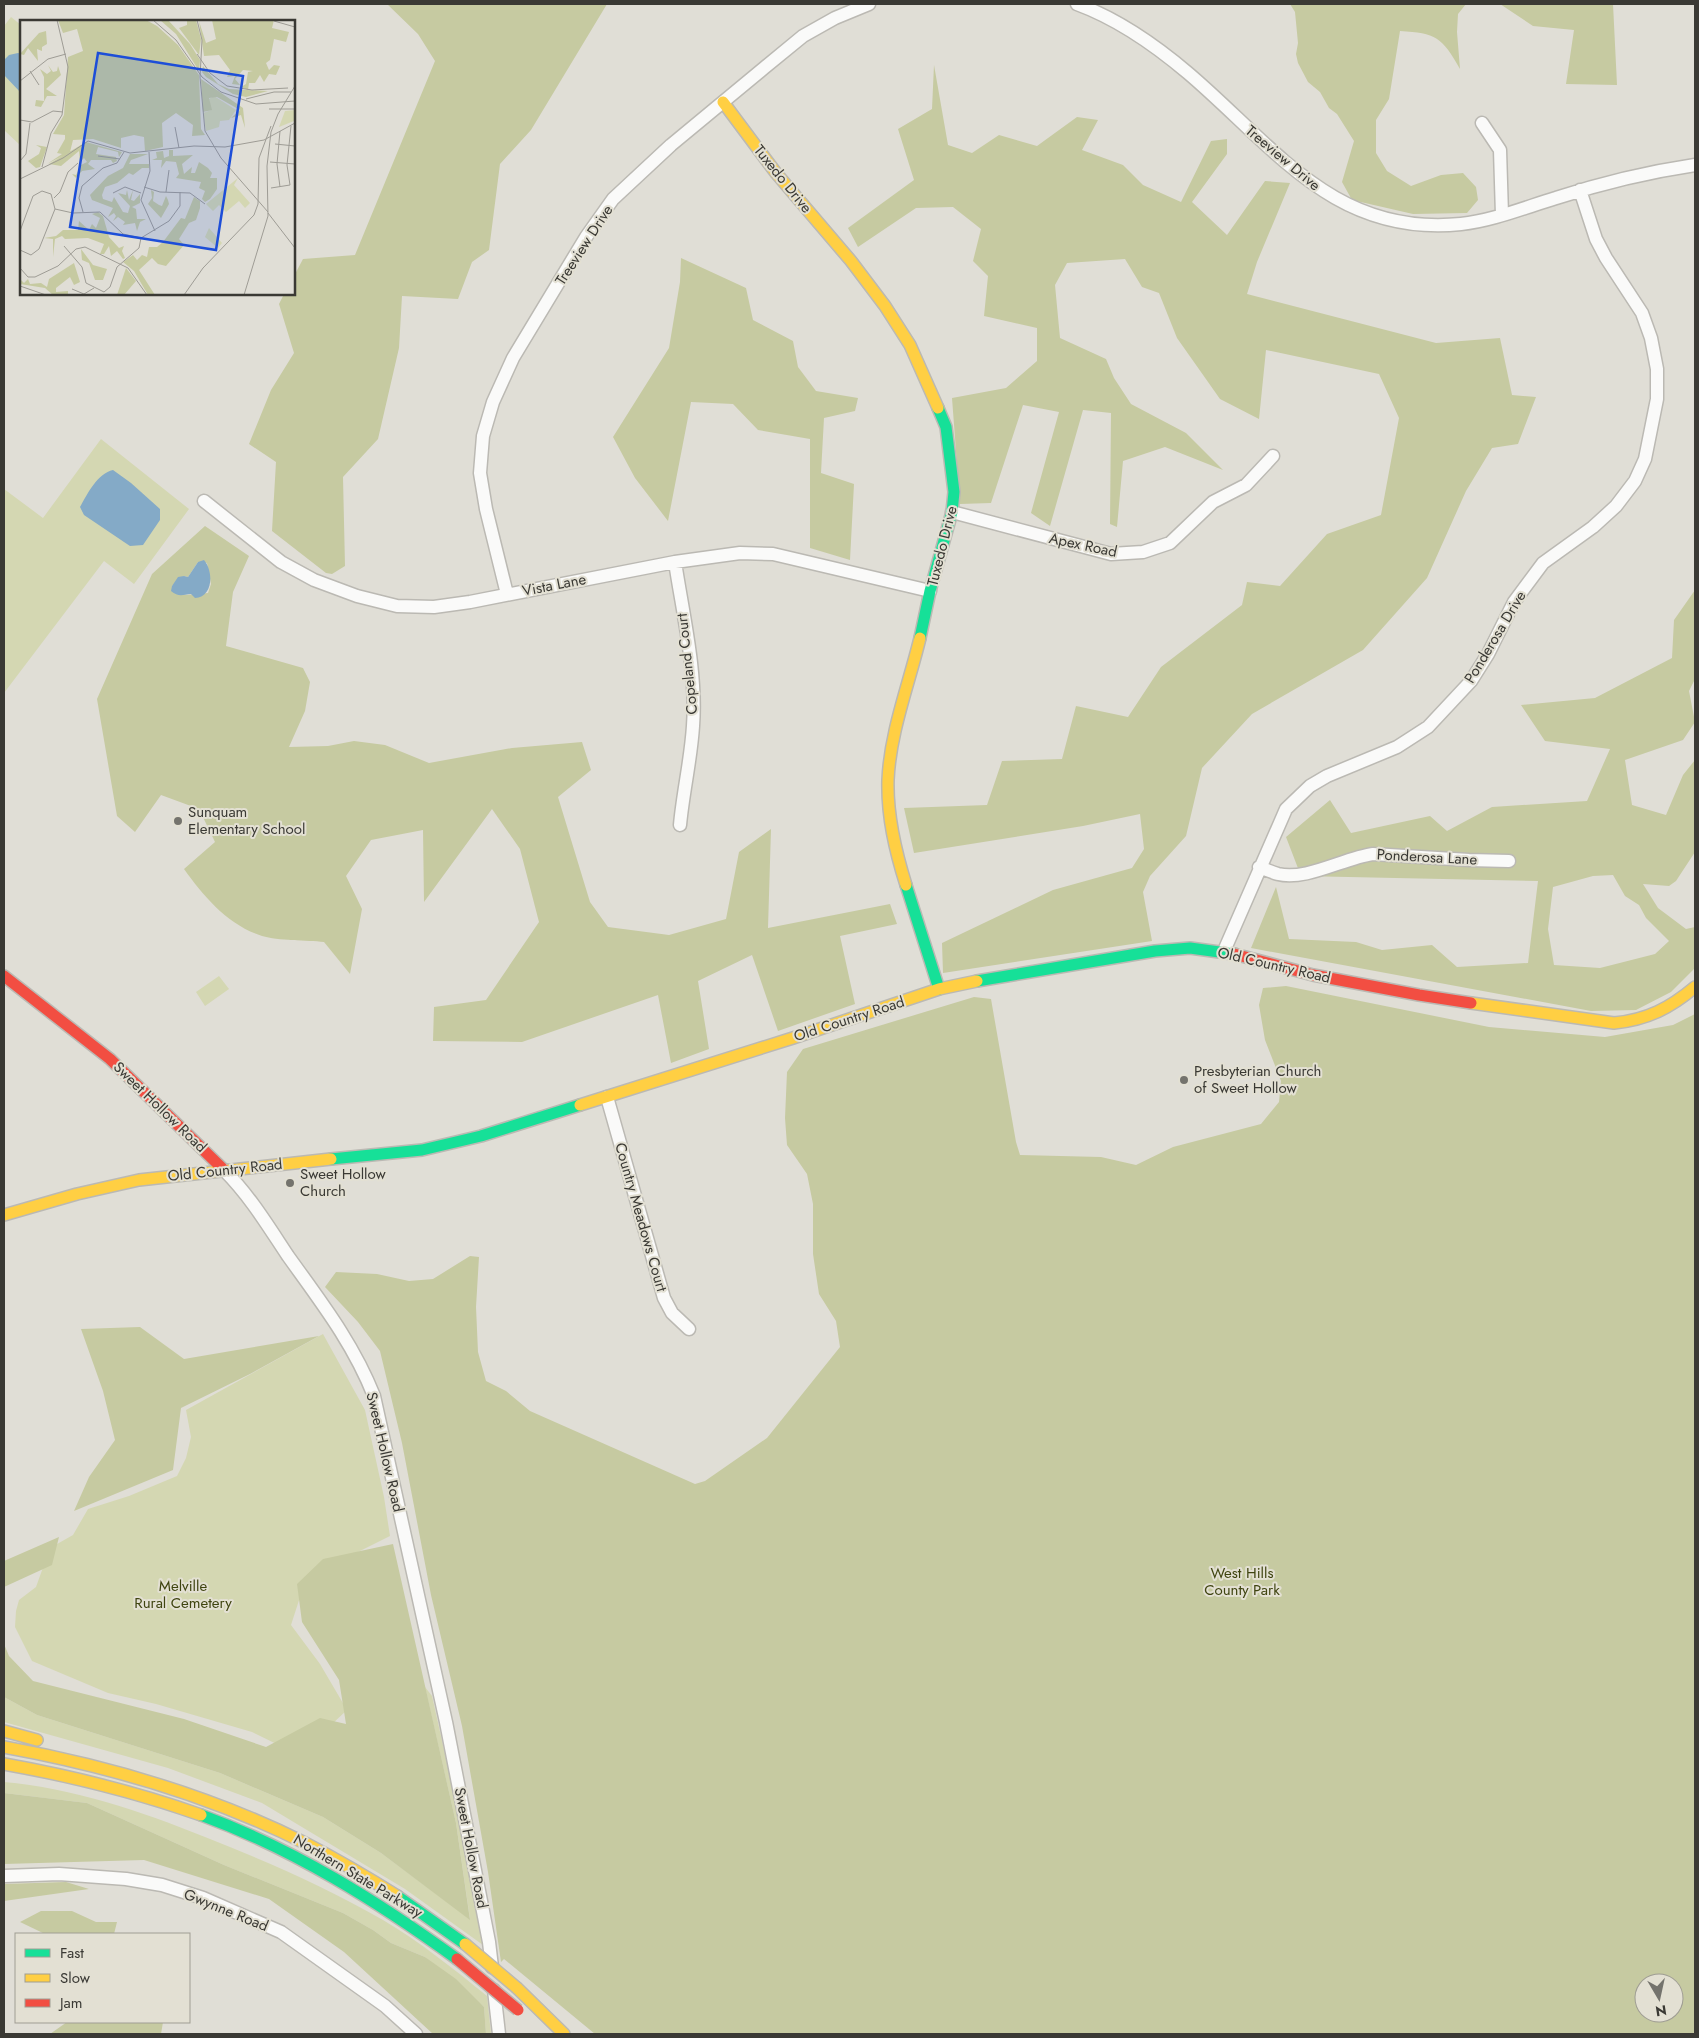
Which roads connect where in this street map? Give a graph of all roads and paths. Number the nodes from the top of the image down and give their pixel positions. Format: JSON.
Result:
{"nodes":[{"id":1,"x":869,"y":4,"type":"edge"},
{"id":2,"x":1077,"y":4,"type":"edge"},
{"id":3,"x":723,"y":102,"type":"junction"},
{"id":4,"x":1482,"y":123,"type":"dead end"},
{"id":5,"x":1695,"y":165,"type":"edge"},
{"id":6,"x":1580,"y":190,"type":"junction"},
{"id":7,"x":1502,"y":214,"type":"junction"},
{"id":8,"x":1273,"y":456,"type":"dead end"},
{"id":9,"x":204,"y":501,"type":"dead end"},
{"id":10,"x":952,"y":512,"type":"junction"},
{"id":11,"x":675,"y":562,"type":"junction"},
{"id":12,"x":930,"y":592,"type":"junction"},
{"id":13,"x":507,"y":594,"type":"junction"},
{"id":14,"x":680,"y":825,"type":"dead end"},
{"id":15,"x":1509,"y":861,"type":"dead end"},
{"id":16,"x":1259,"y":867,"type":"junction"},
{"id":17,"x":1224,"y":951,"type":"junction"},
{"id":18,"x":4,"y":976,"type":"edge"},
{"id":19,"x":1695,"y":987,"type":"edge"},
{"id":20,"x":939,"y":989,"type":"junction"},
{"id":21,"x":607,"y":1097,"type":"junction"},
{"id":22,"x":224,"y":1170,"type":"junction"},
{"id":23,"x":4,"y":1215,"type":"edge"},
{"id":24,"x":689,"y":1329,"type":"dead end"},
{"id":25,"x":4,"y":1731,"type":"edge"},
{"id":26,"x":52,"y":1744,"type":"dead end"},
{"id":27,"x":4,"y":1747,"type":"edge"},
{"id":28,"x":71,"y":1749,"type":"dead end"},
{"id":29,"x":4,"y":1764,"type":"edge"},
{"id":30,"x":4,"y":1774,"type":"edge"},
{"id":31,"x":153,"y":1781,"type":"junction"},
{"id":32,"x":96,"y":1782,"type":"junction"},
{"id":33,"x":4,"y":1876,"type":"edge"},
{"id":34,"x":521,"y":2013,"type":"dead end"},
{"id":35,"x":416,"y":2034,"type":"edge"},
{"id":36,"x":499,"y":2034,"type":"edge"},
{"id":37,"x":564,"y":2034,"type":"edge"}],
"edges":[{"from":1,"to":3,"type":"street","name":"Treeview Drive"},
{"from":2,"to":7,"type":"street","name":"Treeview Drive"},
{"from":3,"to":10,"type":"main road","name":"Tuxedo Drive"},
{"from":3,"to":13,"type":"street","name":"Treeview Drive"},
{"from":4,"to":7,"type":"street"},
{"from":5,"to":6,"type":"street","name":"Treeview Drive"},
{"from":6,"to":7,"type":"street","name":"Treeview Drive"},
{"from":6,"to":16,"type":"street","name":"Ponderosa Drive"},
{"from":8,"to":10,"type":"street","name":"Apex Road"},
{"from":9,"to":13,"type":"street","name":"Vista Lane"},
{"from":10,"to":12,"type":"main road","name":"Tuxedo Drive"},
{"from":11,"to":12,"type":"street","name":"Vista Lane"},
{"from":11,"to":13,"type":"street","name":"Vista Lane"},
{"from":11,"to":14,"type":"street","name":"Copeland Court"},
{"from":12,"to":20,"type":"main road","name":"Tuxedo Drive"},
{"from":15,"to":16,"type":"street","name":"Ponderosa Lane"},
{"from":16,"to":17,"type":"street","name":"Ponderosa Drive"},
{"from":17,"to":19,"type":"main road","name":"Old Country Road"},
{"from":17,"to":20,"type":"main road","name":"Old Country Road"},
{"from":18,"to":22,"type":"main road","name":"Sweet Hollow Road"},
{"from":20,"to":21,"type":"main road","name":"Old Country Road"},
{"from":21,"to":22,"type":"main road","name":"Old Country Road"},
{"from":21,"to":24,"type":"street","name":"Country Meadows Court"},
{"from":22,"to":23,"type":"main road","name":"Old Country Road"},
{"from":22,"to":36,"type":"street","name":"Sweet Hollow Road"},
{"from":25,"to":26,"type":"main road"},
{"from":27,"to":31,"type":"main road","name":"Northern State Parkway"},
{"from":28,"to":31,"type":"main road"},
{"from":29,"to":32,"type":"main road","name":"Northern State Parkway"},
{"from":30,"to":32,"type":"main road"},
{"from":31,"to":37,"type":"main road","name":"Northern State Parkway","bridge":true},
{"from":32,"to":34,"type":"main road","name":"Northern State Parkway","bridge":true},
{"from":33,"to":35,"type":"street","name":"Gwynne Road"}]}
